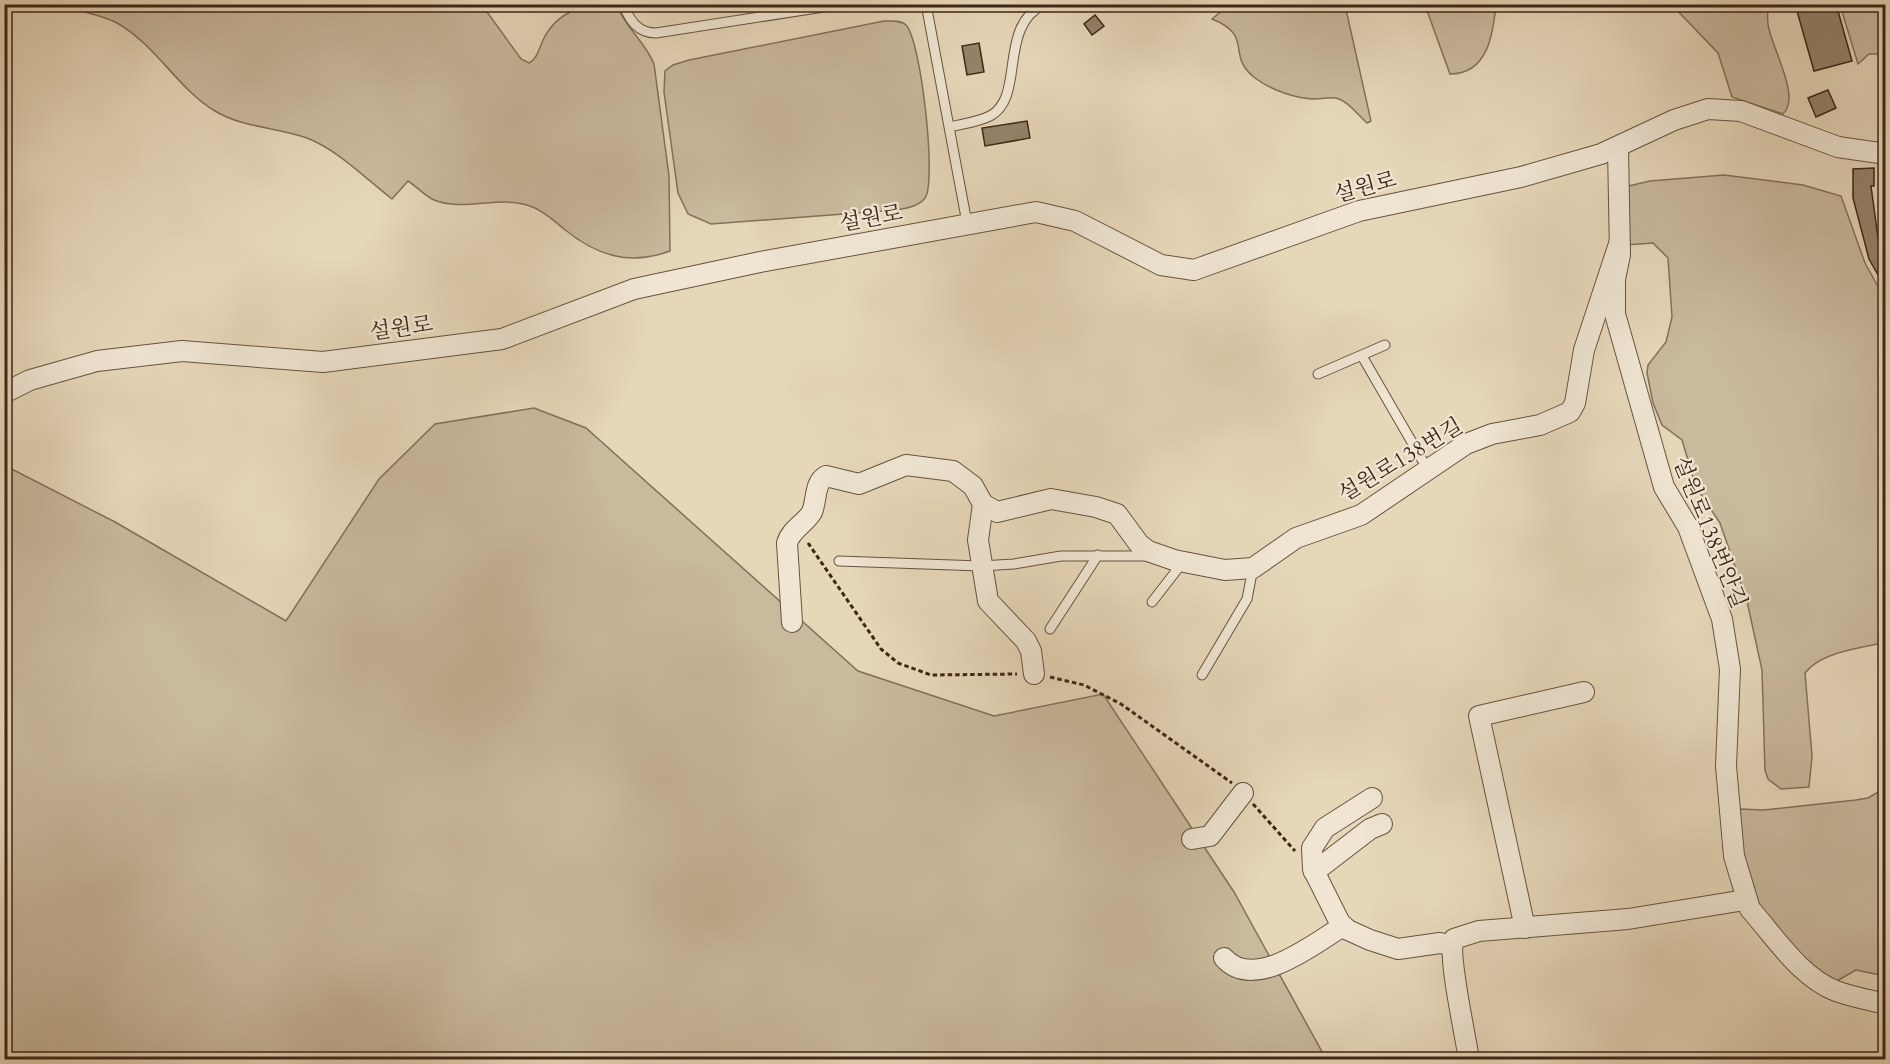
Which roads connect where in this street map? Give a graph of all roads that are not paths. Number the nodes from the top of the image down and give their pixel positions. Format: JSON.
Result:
{"nodes":[{"id":1,"x":623,"y":4,"type":"edge"},
{"id":2,"x":843,"y":4,"type":"edge"},
{"id":3,"x":926,"y":4,"type":"edge"},
{"id":4,"x":1044,"y":4,"type":"edge"},
{"id":5,"x":950,"y":127,"type":"junction"},
{"id":6,"x":1618,"y":148,"type":"junction"},
{"id":7,"x":1886,"y":154,"type":"edge"},
{"id":8,"x":967,"y":223,"type":"junction"},
{"id":9,"x":1619,"y":244,"type":"junction"},
{"id":10,"x":1385,"y":345,"type":"dead end"},
{"id":11,"x":1362,"y":356,"type":"junction"},
{"id":12,"x":1318,"y":374,"type":"dead end"},
{"id":13,"x":4,"y":393,"type":"edge"},
{"id":14,"x":1428,"y":470,"type":"junction"},
{"id":15,"x":983,"y":504,"type":"junction"},
{"id":16,"x":1098,"y":555,"type":"junction"},
{"id":17,"x":1163,"y":556,"type":"junction"},
{"id":18,"x":839,"y":561,"type":"dead end"},
{"id":19,"x":1183,"y":562,"type":"junction"},
{"id":20,"x":981,"y":566,"type":"junction"},
{"id":21,"x":1253,"y":568,"type":"junction"},
{"id":22,"x":1152,"y":602,"type":"dead end"},
{"id":23,"x":792,"y":622,"type":"dead end"},
{"id":24,"x":1050,"y":629,"type":"dead end"},
{"id":25,"x":1034,"y":674,"type":"road end"},
{"id":26,"x":1202,"y":675,"type":"dead end"},
{"id":27,"x":1584,"y":692,"type":"dead end"},
{"id":28,"x":1243,"y":794,"type":"road end"},
{"id":29,"x":1372,"y":798,"type":"dead end"},
{"id":30,"x":1382,"y":824,"type":"dead end"},
{"id":31,"x":1192,"y":839,"type":"dead end"},
{"id":32,"x":1314,"y":872,"type":"junction"},
{"id":33,"x":1745,"y":900,"type":"junction"},
{"id":34,"x":1343,"y":926,"type":"junction"},
{"id":35,"x":1525,"y":928,"type":"junction"},
{"id":36,"x":1451,"y":945,"type":"junction"},
{"id":37,"x":1224,"y":958,"type":"dead end"},
{"id":38,"x":1886,"y":1004,"type":"edge"},
{"id":39,"x":1469,"y":1059,"type":"edge"}],
"edges":[{"from":1,"to":2,"type":"lane"},
{"from":3,"to":5,"type":"lane"},
{"from":4,"to":5,"type":"lane"},
{"from":5,"to":8,"type":"lane"},
{"from":6,"to":7,"type":"street","name":"설원로"},
{"from":6,"to":8,"type":"street","name":"설원로"},
{"from":6,"to":9,"type":"street","name":"설원로138번안길"},
{"from":8,"to":13,"type":"street","name":"설원로"},
{"from":9,"to":14,"type":"street","name":"설원로138번길"},
{"from":9,"to":33,"type":"street","name":"설원로138번안길"},
{"from":10,"to":11,"type":"lane"},
{"from":11,"to":12,"type":"lane"},
{"from":11,"to":14,"type":"lane"},
{"from":14,"to":21,"type":"street","name":"설원로138번길"},
{"from":15,"to":17,"type":"street"},
{"from":15,"to":20,"type":"street"},
{"from":15,"to":23,"type":"street"},
{"from":16,"to":17,"type":"lane"},
{"from":16,"to":20,"type":"lane"},
{"from":16,"to":24,"type":"lane"},
{"from":17,"to":19,"type":"street"},
{"from":18,"to":20,"type":"lane"},
{"from":19,"to":21,"type":"street"},
{"from":19,"to":22,"type":"lane"},
{"from":20,"to":25,"type":"street"},
{"from":21,"to":26,"type":"lane"},
{"from":27,"to":35,"type":"street"},
{"from":28,"to":31,"type":"street"},
{"from":29,"to":32,"type":"street"},
{"from":30,"to":32,"type":"street"},
{"from":32,"to":34,"type":"street"},
{"from":33,"to":35,"type":"street"},
{"from":33,"to":38,"type":"street","name":"설원로138번안길"},
{"from":34,"to":36,"type":"street"},
{"from":34,"to":37,"type":"street"},
{"from":35,"to":36,"type":"street"},
{"from":36,"to":39,"type":"street"}]}
